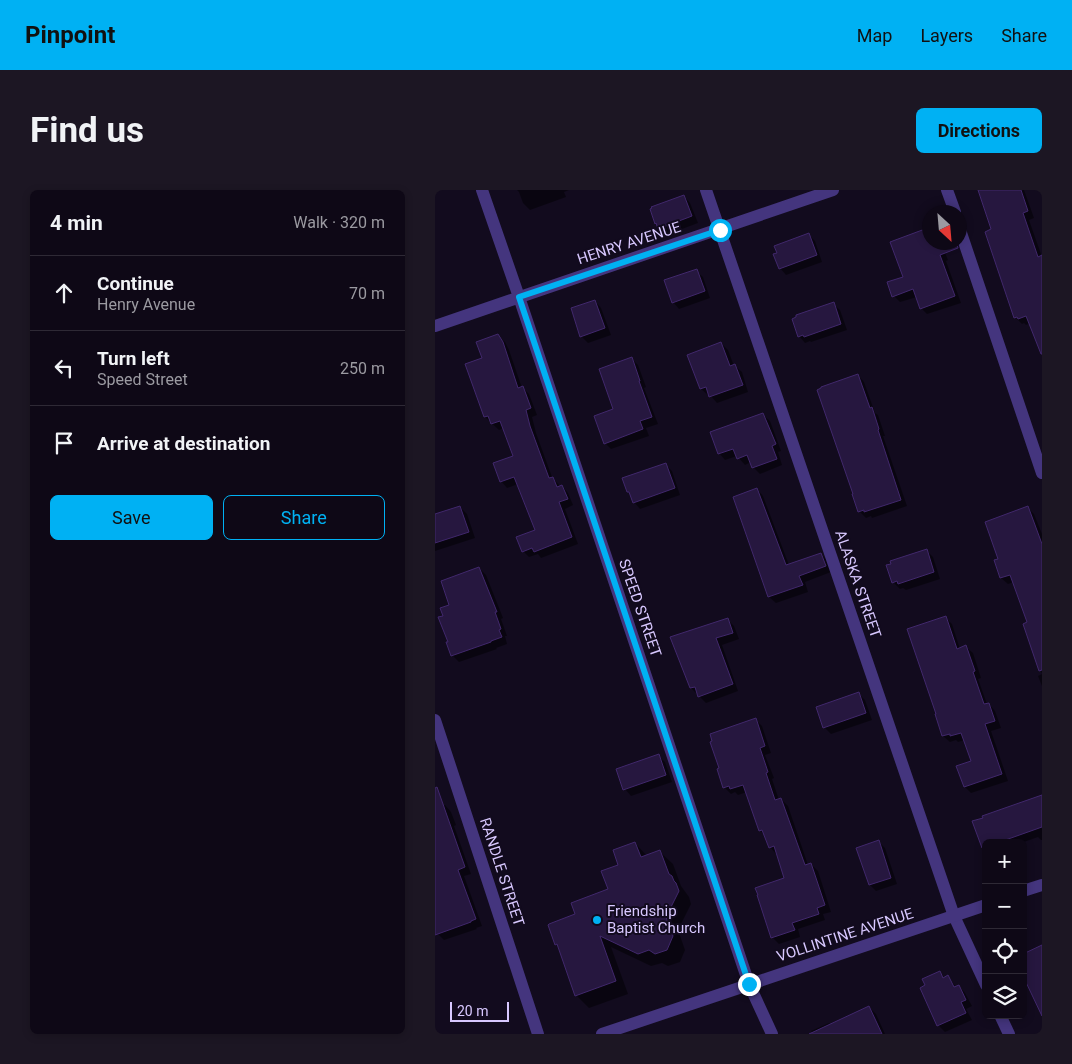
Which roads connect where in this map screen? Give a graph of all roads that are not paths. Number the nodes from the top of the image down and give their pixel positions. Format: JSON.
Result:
{"nodes":[{"id":1,"x":482,"y":190,"type":"edge"},
{"id":2,"x":706,"y":190,"type":"edge"},
{"id":3,"x":833,"y":190,"type":"edge"},
{"id":4,"x":947,"y":190,"type":"edge"},
{"id":5,"x":952,"y":205,"type":"edge"},
{"id":6,"x":720,"y":230,"type":"junction"},
{"id":7,"x":967,"y":250,"type":"edge"},
{"id":8,"x":519,"y":297,"type":"junction"},
{"id":9,"x":435,"y":326,"type":"edge"},
{"id":10,"x":1042,"y":473,"type":"edge"},
{"id":11,"x":435,"y":720,"type":"edge"},
{"id":12,"x":1042,"y":885,"type":"edge"},
{"id":13,"x":1027,"y":891,"type":"edge"},
{"id":14,"x":982,"y":906,"type":"edge"},
{"id":15,"x":954,"y":916,"type":"junction"},
{"id":16,"x":982,"y":976,"type":"edge"},
{"id":17,"x":749,"y":984,"type":"junction"},
{"id":18,"x":1002,"y":1019,"type":"edge"},
{"id":19,"x":538,"y":1034,"type":"edge"},
{"id":20,"x":601,"y":1034,"type":"edge"},
{"id":21,"x":772,"y":1034,"type":"edge"},
{"id":22,"x":1009,"y":1034,"type":"edge"}],
"edges":[{"from":1,"to":8,"type":"street","name":"SPEED STREET"},
{"from":2,"to":6,"type":"street","name":"ALASKA STREET"},
{"from":3,"to":6,"type":"street","name":"HENRY AVENUE"},
{"from":4,"to":5,"type":"street"},
{"from":6,"to":8,"type":"street","name":"HENRY AVENUE"},
{"from":6,"to":15,"type":"street","name":"ALASKA STREET"},
{"from":7,"to":10,"type":"street"},
{"from":8,"to":9,"type":"street","name":"HENRY AVENUE"},
{"from":8,"to":17,"type":"street","name":"SPEED STREET"},
{"from":11,"to":19,"type":"street","name":"RANDLE STREET"},
{"from":12,"to":13,"type":"street"},
{"from":14,"to":15,"type":"street","name":"VOLLINTINE AVENUE"},
{"from":15,"to":16,"type":"street","name":"ALASKA STREET"},
{"from":15,"to":17,"type":"street","name":"VOLLINTINE AVENUE"},
{"from":17,"to":20,"type":"street","name":"VOLLINTINE AVENUE"},
{"from":17,"to":21,"type":"street","name":"SPEED STREET"},
{"from":18,"to":22,"type":"street"}]}
